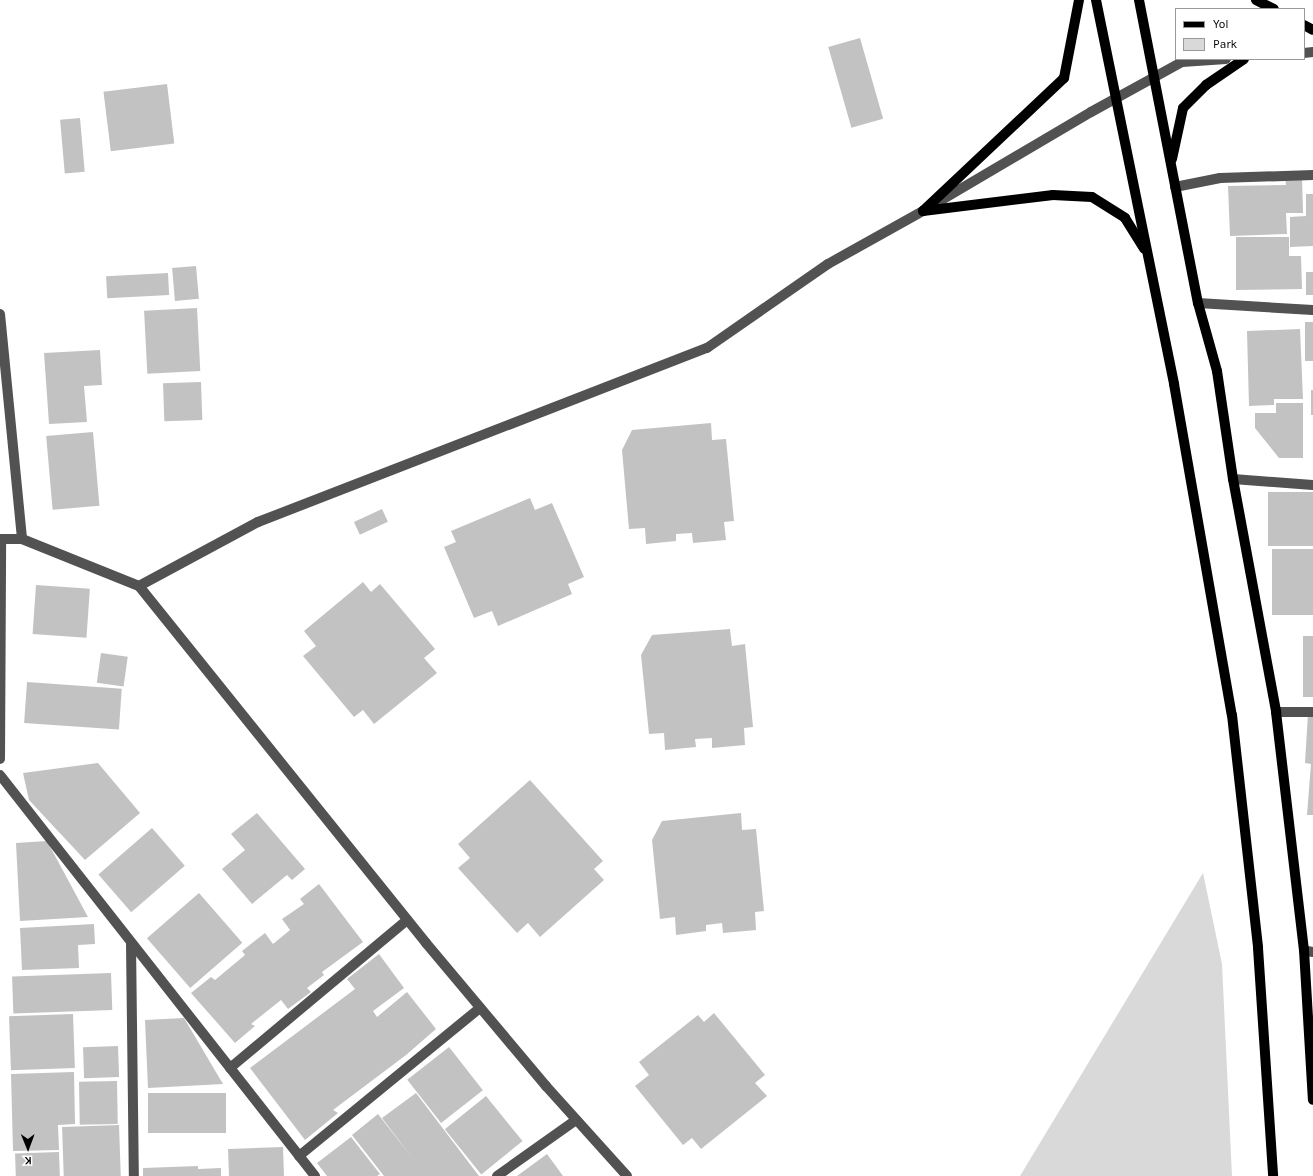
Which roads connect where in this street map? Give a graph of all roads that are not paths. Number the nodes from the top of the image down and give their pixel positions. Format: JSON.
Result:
{"nodes":[{"id":1,"x":1078,"y":0,"type":"edge"},
{"id":2,"x":1096,"y":0,"type":"edge"},
{"id":3,"x":1139,"y":0,"type":"edge"},
{"id":4,"x":1256,"y":0,"type":"edge"},
{"id":5,"x":1272,"y":8,"type":"edge"},
{"id":6,"x":1211,"y":60,"type":"edge"},
{"id":7,"x":1243,"y":60,"type":"edge"},
{"id":8,"x":1154,"y":78,"type":"junction"},
{"id":9,"x":1116,"y":98,"type":"junction"},
{"id":10,"x":1171,"y":165,"type":"junction"},
{"id":11,"x":1313,"y":175,"type":"edge"},
{"id":12,"x":1175,"y":187,"type":"junction"},
{"id":13,"x":923,"y":211,"type":"junction"},
{"id":14,"x":1148,"y":254,"type":"junction"},
{"id":15,"x":1198,"y":303,"type":"junction"},
{"id":16,"x":1313,"y":310,"type":"edge"},
{"id":17,"x":0,"y":314,"type":"edge"},
{"id":18,"x":1233,"y":479,"type":"junction"},
{"id":19,"x":1313,"y":485,"type":"edge"},
{"id":20,"x":0,"y":539,"type":"edge"},
{"id":21,"x":22,"y":539,"type":"junction"},
{"id":22,"x":139,"y":586,"type":"junction"},
{"id":23,"x":1276,"y":712,"type":"junction"},
{"id":24,"x":1313,"y":712,"type":"edge"},
{"id":25,"x":0,"y":760,"type":"edge"},
{"id":26,"x":0,"y":775,"type":"edge"},
{"id":27,"x":407,"y":920,"type":"junction"},
{"id":28,"x":131,"y":943,"type":"junction"},
{"id":29,"x":1309,"y":951,"type":"edge"},
{"id":30,"x":480,"y":1008,"type":"junction"},
{"id":31,"x":230,"y":1068,"type":"junction"},
{"id":32,"x":1313,"y":1100,"type":"edge"},
{"id":33,"x":576,"y":1120,"type":"junction"},
{"id":34,"x":299,"y":1156,"type":"junction"},
{"id":35,"x":134,"y":1176,"type":"edge"},
{"id":36,"x":315,"y":1176,"type":"edge"},
{"id":37,"x":497,"y":1176,"type":"edge"},
{"id":38,"x":627,"y":1176,"type":"edge"},
{"id":39,"x":1273,"y":1176,"type":"edge"}],
"edges":[{"from":1,"to":13,"type":"main road"},
{"from":2,"to":9,"type":"main road"},
{"from":3,"to":8,"type":"main road"},
{"from":4,"to":5,"type":"main road"},
{"from":6,"to":8,"type":"street"},
{"from":7,"to":10,"type":"main road"},
{"from":8,"to":9,"type":"street"},
{"from":8,"to":10,"type":"main road"},
{"from":9,"to":13,"type":"street"},
{"from":9,"to":14,"type":"main road"},
{"from":10,"to":12,"type":"main road"},
{"from":11,"to":12,"type":"street"},
{"from":12,"to":15,"type":"main road"},
{"from":13,"to":14,"type":"main road"},
{"from":13,"to":22,"type":"street"},
{"from":14,"to":39,"type":"main road"},
{"from":15,"to":16,"type":"street"},
{"from":15,"to":18,"type":"main road"},
{"from":17,"to":21,"type":"street"},
{"from":18,"to":19,"type":"street"},
{"from":18,"to":23,"type":"main road"},
{"from":20,"to":21,"type":"street"},
{"from":20,"to":25,"type":"street"},
{"from":21,"to":22,"type":"street"},
{"from":22,"to":27,"type":"street"},
{"from":23,"to":24,"type":"street"},
{"from":23,"to":29,"type":"main road"},
{"from":26,"to":28,"type":"street"},
{"from":27,"to":30,"type":"street"},
{"from":27,"to":31,"type":"street"},
{"from":28,"to":31,"type":"street"},
{"from":28,"to":35,"type":"street"},
{"from":29,"to":32,"type":"main road"},
{"from":30,"to":33,"type":"street"},
{"from":30,"to":34,"type":"street"},
{"from":31,"to":34,"type":"street"},
{"from":33,"to":37,"type":"street"},
{"from":33,"to":38,"type":"street"},
{"from":34,"to":36,"type":"street"}]}
